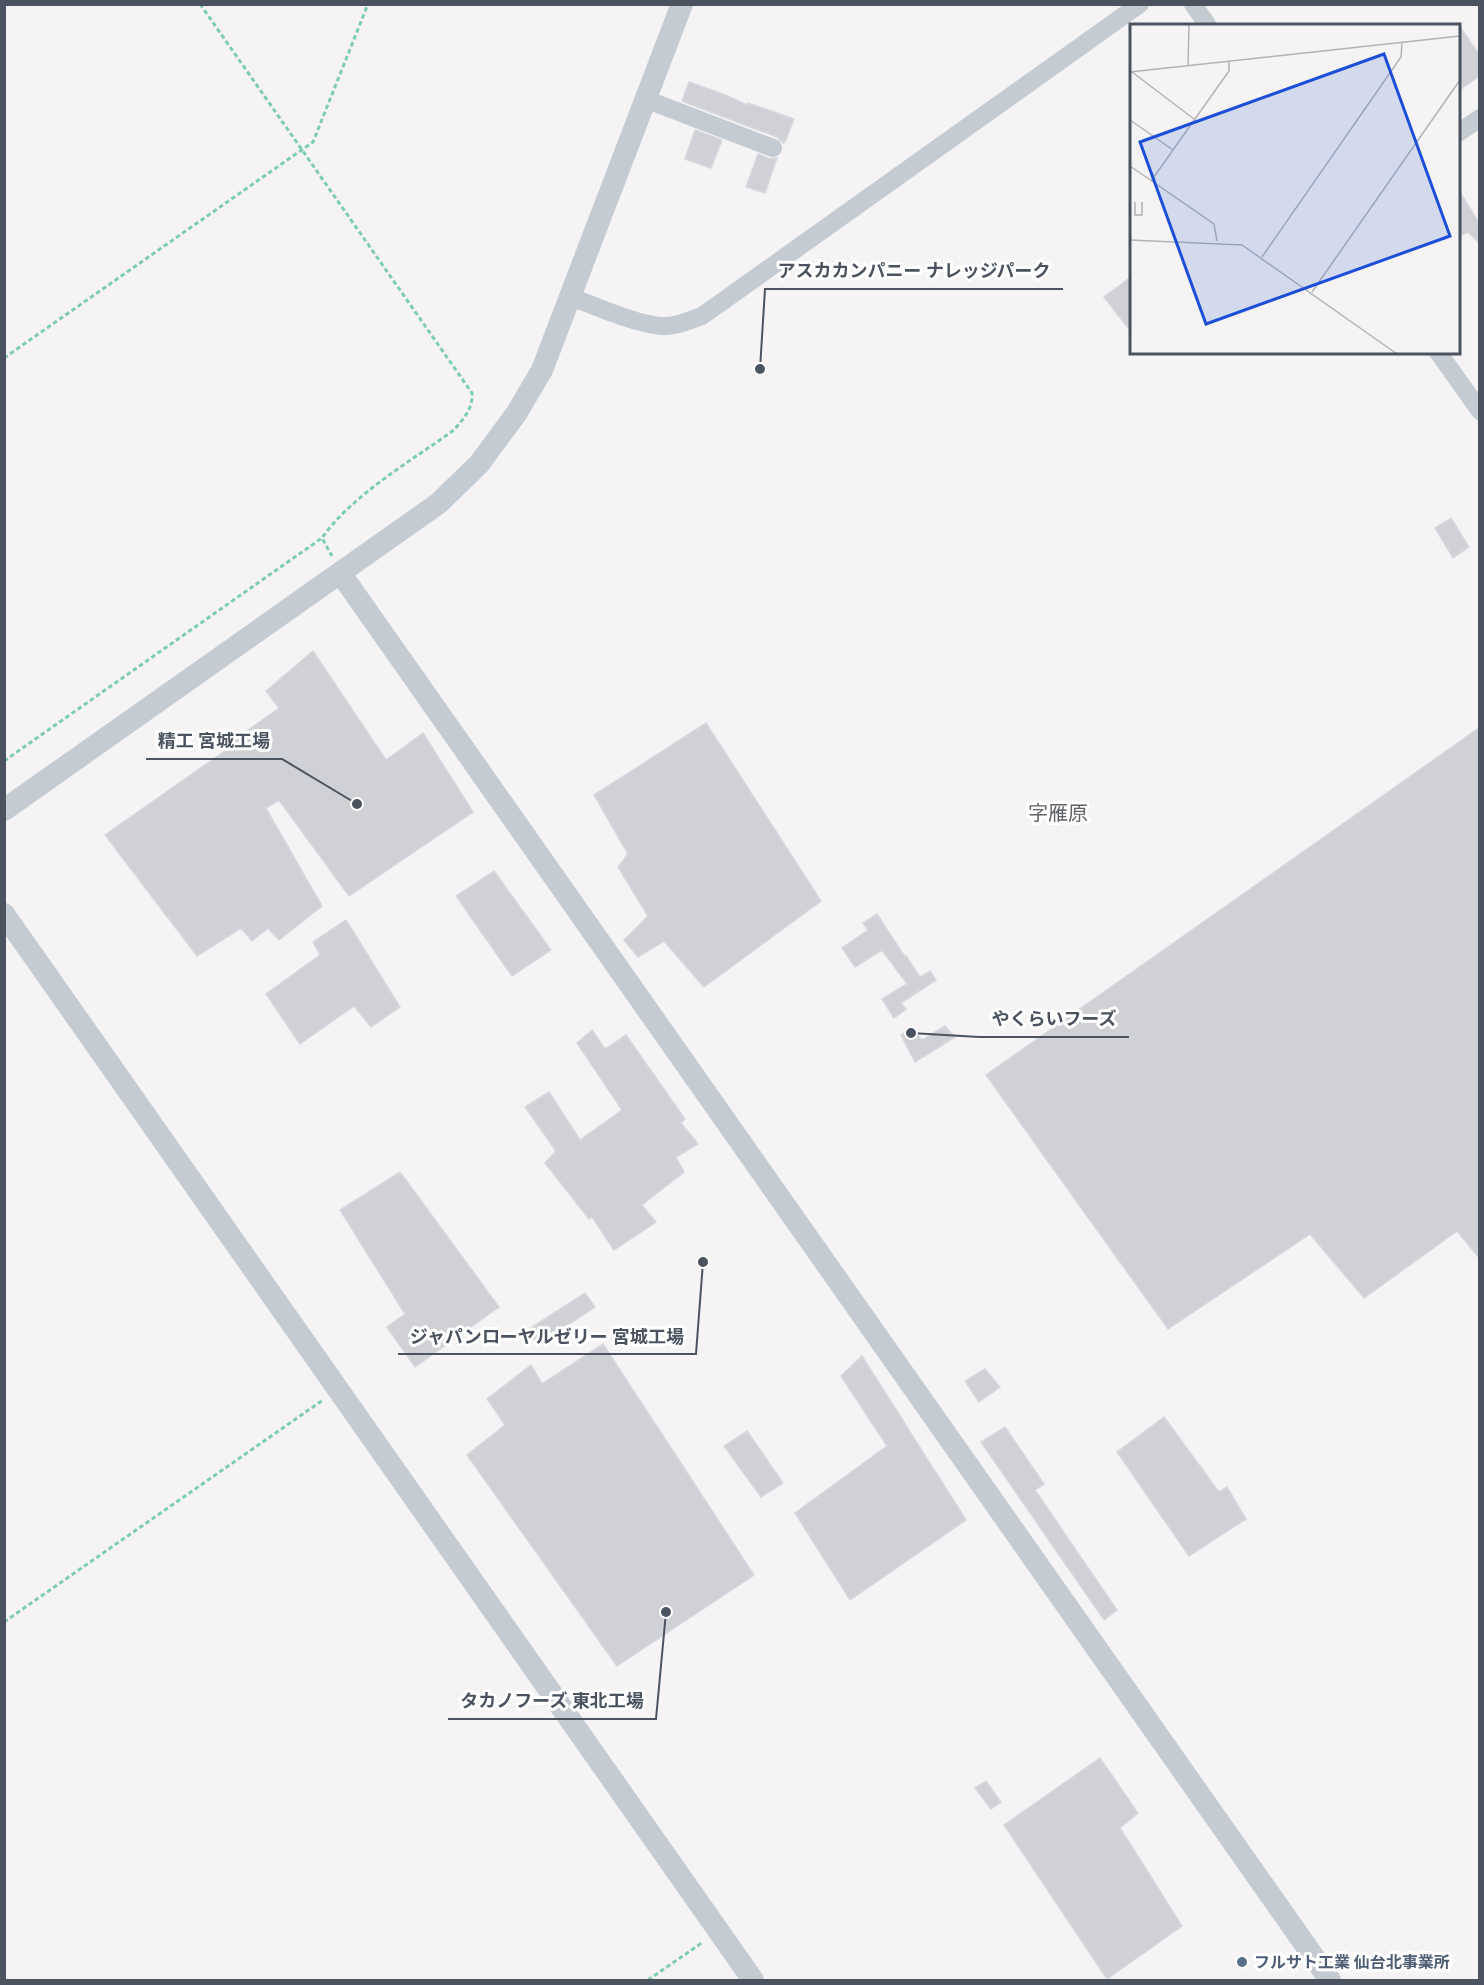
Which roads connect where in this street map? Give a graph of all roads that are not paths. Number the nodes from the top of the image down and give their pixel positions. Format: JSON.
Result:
{"nodes":[{"id":1,"x":682,"y":4,"type":"edge"},
{"id":2,"x":1140,"y":4,"type":"edge"},
{"id":3,"x":1193,"y":4,"type":"edge"},
{"id":4,"x":1207,"y":24,"type":"edge"},
{"id":5,"x":645,"y":99,"type":"junction"},
{"id":6,"x":1479,"y":118,"type":"edge"},
{"id":7,"x":1460,"y":132,"type":"edge"},
{"id":8,"x":773,"y":148,"type":"dead end"},
{"id":9,"x":571,"y":297,"type":"junction"},
{"id":10,"x":1439,"y":354,"type":"edge"},
{"id":11,"x":1479,"y":411,"type":"edge"},
{"id":12,"x":336,"y":564,"type":"junction"},
{"id":13,"x":4,"y":810,"type":"edge"},
{"id":14,"x":4,"y":914,"type":"edge"},
{"id":15,"x":753,"y":1980,"type":"edge"},
{"id":16,"x":1330,"y":1980,"type":"edge"}],
"edges":[{"from":1,"to":5,"type":"street"},
{"from":2,"to":9,"type":"street"},
{"from":3,"to":4,"type":"street"},
{"from":5,"to":8,"type":"street"},
{"from":5,"to":9,"type":"street"},
{"from":6,"to":7,"type":"street"},
{"from":9,"to":12,"type":"street"},
{"from":10,"to":11,"type":"street"},
{"from":12,"to":13,"type":"street"},
{"from":12,"to":16,"type":"street"},
{"from":14,"to":15,"type":"street"}]}
